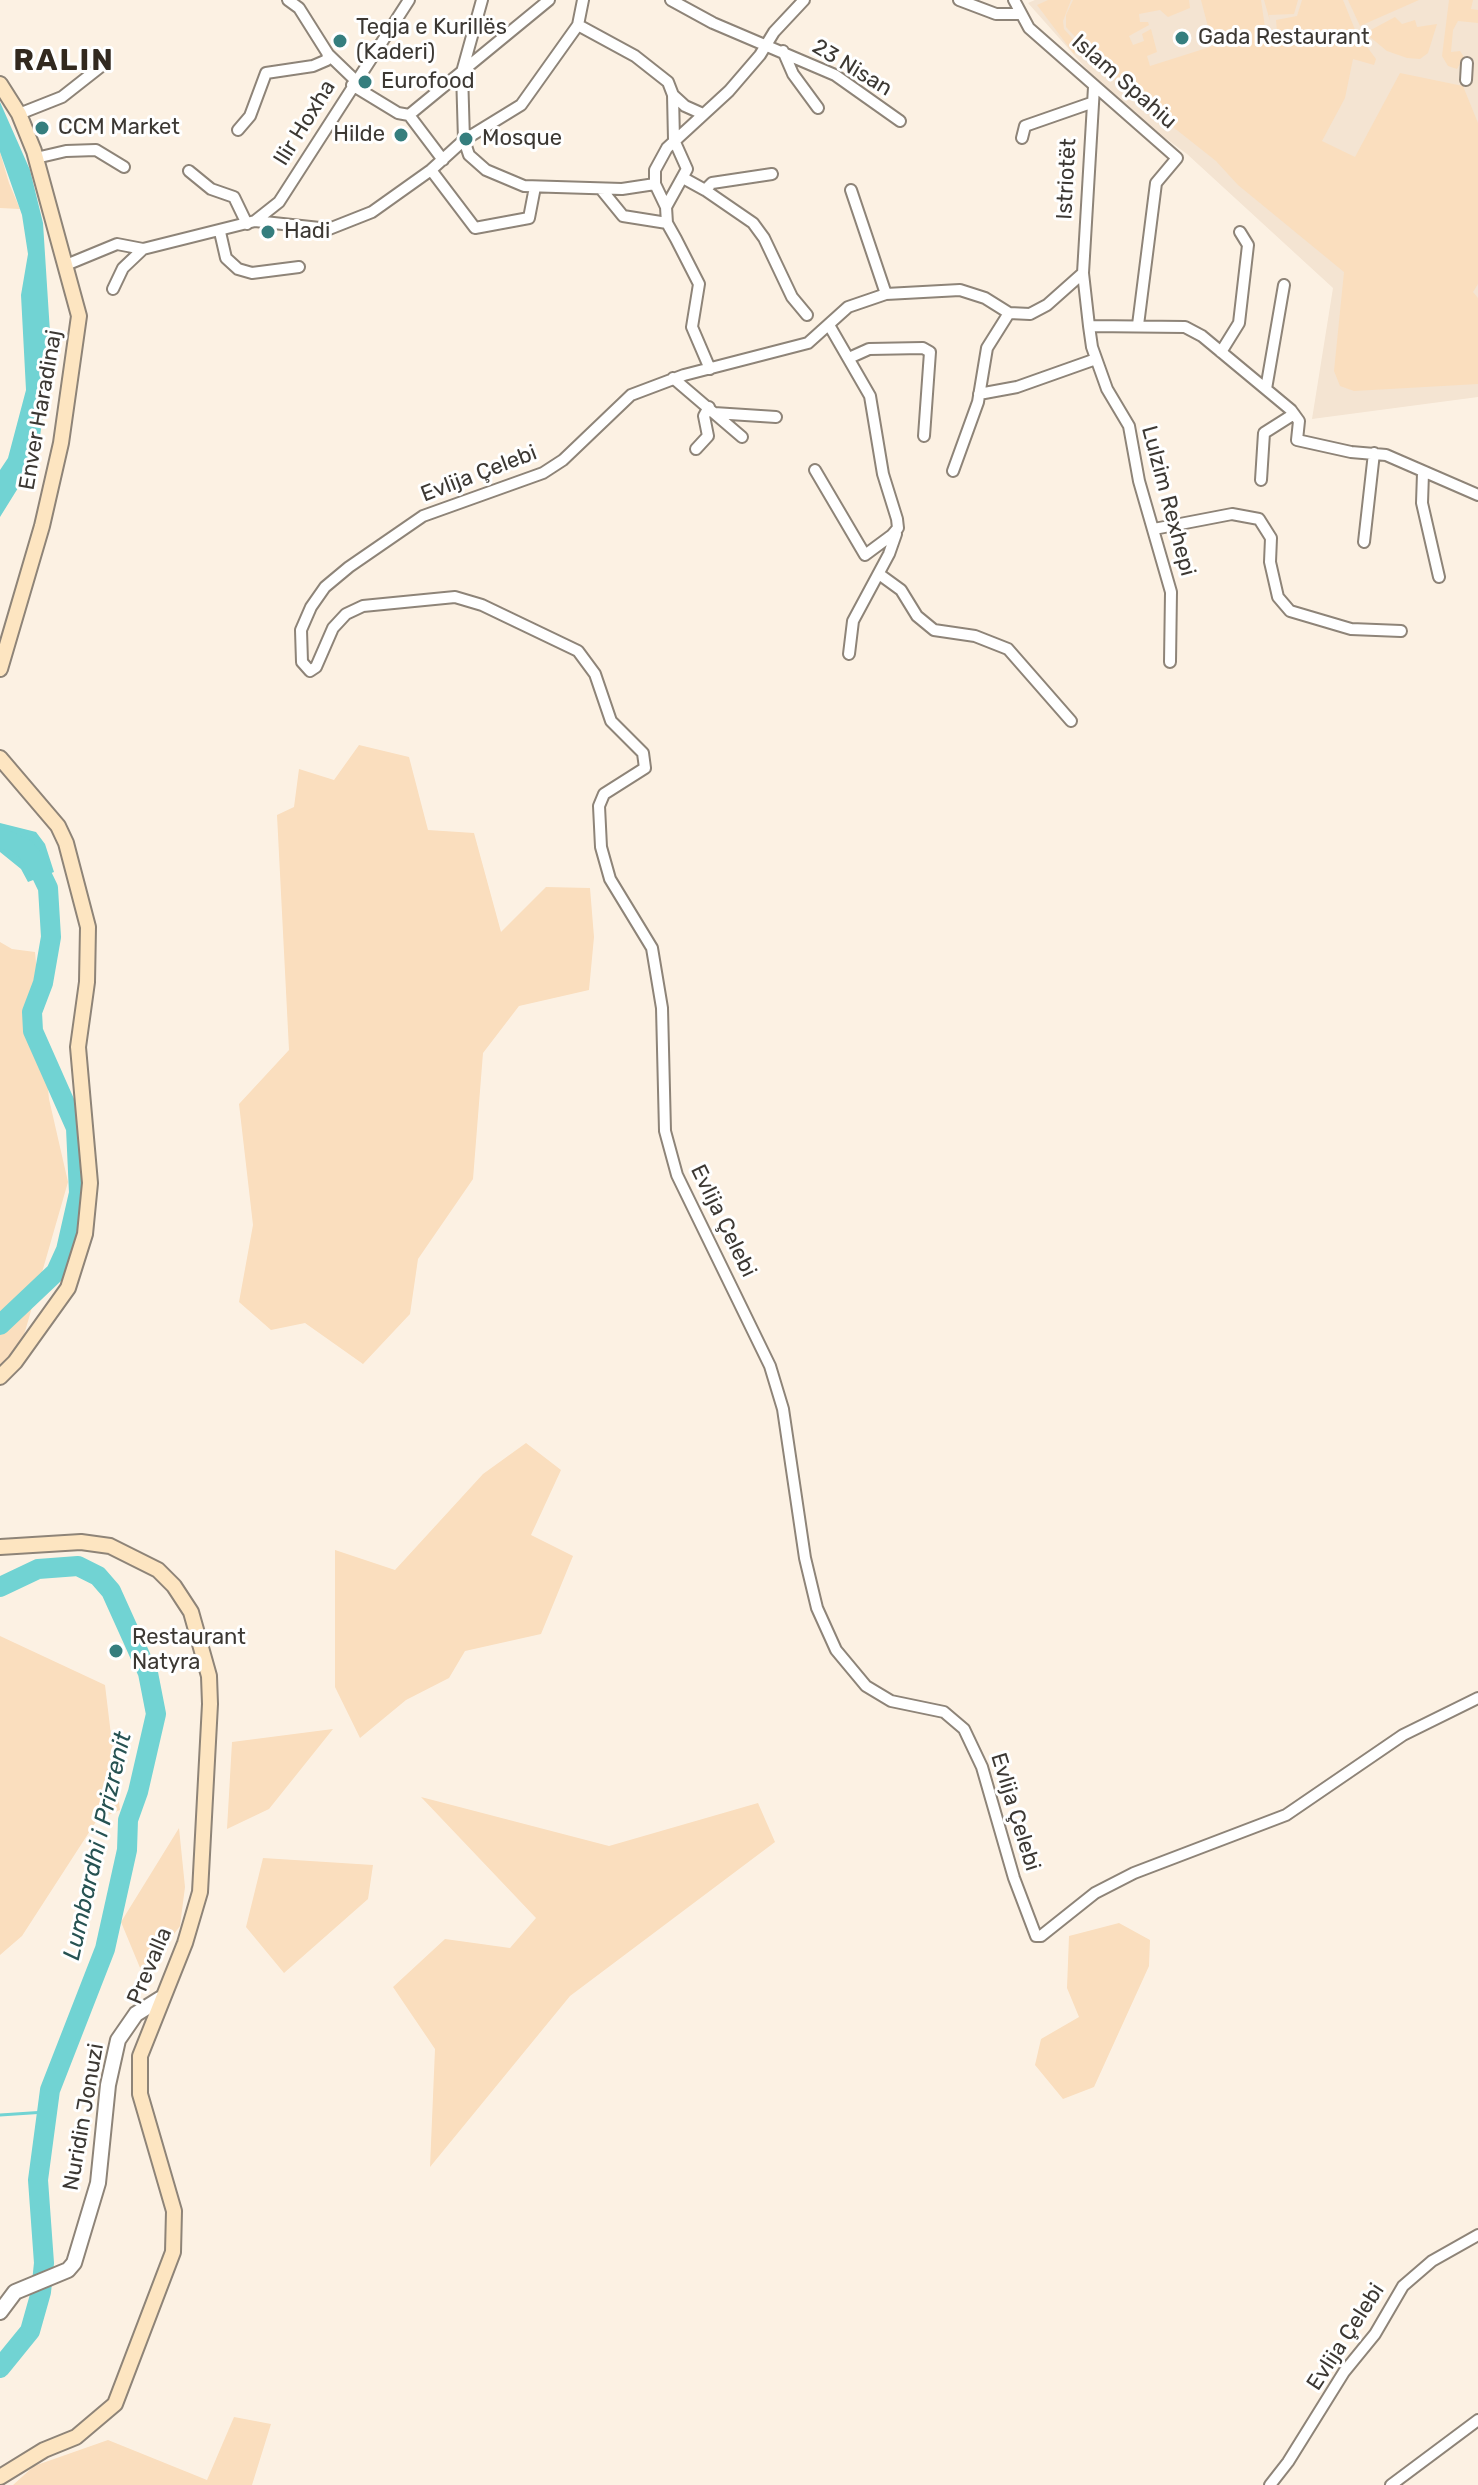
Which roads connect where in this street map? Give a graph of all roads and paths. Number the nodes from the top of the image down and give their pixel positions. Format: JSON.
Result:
{"nodes":[{"id":1,"x":288,"y":0,"type":"edge"},
{"id":2,"x":409,"y":0,"type":"edge"},
{"id":3,"x":482,"y":0,"type":"edge"},
{"id":4,"x":549,"y":0,"type":"edge"},
{"id":5,"x":583,"y":0,"type":"edge"},
{"id":6,"x":671,"y":0,"type":"edge"},
{"id":7,"x":804,"y":0,"type":"edge"},
{"id":8,"x":959,"y":0,"type":"edge"},
{"id":9,"x":1014,"y":0,"type":"edge"},
{"id":10,"x":1020,"y":14,"type":"junction"},
{"id":11,"x":578,"y":25,"type":"junction"},
{"id":12,"x":765,"y":46,"type":"junction"},
{"id":13,"x":783,"y":51,"type":"junction"},
{"id":14,"x":328,"y":54,"type":"junction"},
{"id":15,"x":1467,"y":63,"type":"dead end"},
{"id":16,"x":104,"y":64,"type":"dead end"},
{"id":17,"x":462,"y":72,"type":"junction"},
{"id":18,"x":1466,"y":80,"type":"dead end"},
{"id":19,"x":353,"y":83,"type":"junction"},
{"id":20,"x":0,"y":84,"type":"edge"},
{"id":21,"x":1094,"y":87,"type":"junction"},
{"id":22,"x":673,"y":95,"type":"junction"},
{"id":23,"x":1091,"y":103,"type":"junction"},
{"id":24,"x":818,"y":108,"type":"dead end"},
{"id":25,"x":19,"y":114,"type":"junction"},
{"id":26,"x":703,"y":114,"type":"junction"},
{"id":27,"x":409,"y":115,"type":"junction"},
{"id":28,"x":900,"y":121,"type":"dead end"},
{"id":29,"x":238,"y":130,"type":"dead end"},
{"id":30,"x":1022,"y":138,"type":"dead end"},
{"id":31,"x":464,"y":140,"type":"junction"},
{"id":32,"x":674,"y":140,"type":"junction"},
{"id":33,"x":36,"y":158,"type":"junction"},
{"id":34,"x":443,"y":160,"type":"junction"},
{"id":35,"x":124,"y":167,"type":"dead end"},
{"id":36,"x":431,"y":170,"type":"junction"},
{"id":37,"x":189,"y":171,"type":"dead end"},
{"id":38,"x":772,"y":174,"type":"dead end"},
{"id":39,"x":685,"y":179,"type":"junction"},
{"id":40,"x":655,"y":184,"type":"junction"},
{"id":41,"x":535,"y":187,"type":"junction"},
{"id":42,"x":596,"y":188,"type":"junction"},
{"id":43,"x":705,"y":190,"type":"junction"},
{"id":44,"x":851,"y":190,"type":"dead end"},
{"id":45,"x":666,"y":207,"type":"junction"},
{"id":46,"x":251,"y":222,"type":"junction"},
{"id":47,"x":667,"y":223,"type":"junction"},
{"id":48,"x":220,"y":232,"type":"junction"},
{"id":49,"x":1240,"y":232,"type":"dead end"},
{"id":50,"x":143,"y":249,"type":"junction"},
{"id":51,"x":66,"y":265,"type":"junction"},
{"id":52,"x":299,"y":267,"type":"dead end"},
{"id":53,"x":1083,"y":273,"type":"junction"},
{"id":54,"x":1284,"y":285,"type":"dead end"},
{"id":55,"x":113,"y":289,"type":"dead end"},
{"id":56,"x":886,"y":294,"type":"junction"},
{"id":57,"x":1009,"y":313,"type":"junction"},
{"id":58,"x":807,"y":315,"type":"dead end"},
{"id":59,"x":829,"y":325,"type":"junction"},
{"id":60,"x":1138,"y":325,"type":"junction"},
{"id":61,"x":1089,"y":326,"type":"junction"},
{"id":62,"x":1221,"y":352,"type":"junction"},
{"id":63,"x":849,"y":358,"type":"junction"},
{"id":64,"x":1096,"y":359,"type":"junction"},
{"id":65,"x":710,"y":369,"type":"junction"},
{"id":66,"x":673,"y":378,"type":"junction"},
{"id":67,"x":1266,"y":389,"type":"junction"},
{"id":68,"x":979,"y":394,"type":"junction"},
{"id":69,"x":712,"y":410,"type":"junction"},
{"id":70,"x":1294,"y":414,"type":"junction"},
{"id":71,"x":776,"y":417,"type":"dead end"},
{"id":72,"x":924,"y":436,"type":"dead end"},
{"id":73,"x":742,"y":437,"type":"dead end"},
{"id":74,"x":696,"y":449,"type":"dead end"},
{"id":75,"x":1374,"y":453,"type":"junction"},
{"id":76,"x":815,"y":470,"type":"dead end"},
{"id":77,"x":953,"y":471,"type":"dead end"},
{"id":78,"x":1423,"y":473,"type":"junction"},
{"id":79,"x":1261,"y":480,"type":"dead end"},
{"id":80,"x":1478,"y":495,"type":"edge"},
{"id":81,"x":898,"y":528,"type":"junction"},
{"id":82,"x":1154,"y":529,"type":"junction"},
{"id":83,"x":1364,"y":542,"type":"dead end"},
{"id":84,"x":879,"y":574,"type":"junction"},
{"id":85,"x":1439,"y":577,"type":"dead end"},
{"id":86,"x":1401,"y":631,"type":"dead end"},
{"id":87,"x":849,"y":654,"type":"dead end"},
{"id":88,"x":1170,"y":662,"type":"dead end"},
{"id":89,"x":0,"y":669,"type":"edge"},
{"id":90,"x":1071,"y":721,"type":"dead end"},
{"id":91,"x":0,"y":758,"type":"edge"},
{"id":92,"x":0,"y":1377,"type":"edge"},
{"id":93,"x":0,"y":1547,"type":"edge"},
{"id":94,"x":1478,"y":1698,"type":"edge"},
{"id":95,"x":160,"y":1999,"type":"junction"},
{"id":96,"x":1478,"y":2235,"type":"edge"},
{"id":97,"x":0,"y":2312,"type":"edge"},
{"id":98,"x":1478,"y":2420,"type":"edge"},
{"id":99,"x":0,"y":2477,"type":"edge"},
{"id":100,"x":1270,"y":2485,"type":"edge"},
{"id":101,"x":1391,"y":2485,"type":"edge"}],
"edges":[{"from":1,"to":14,"type":"street"},
{"from":2,"to":19,"type":"street","name":"Ilir Hoxha"},
{"from":3,"to":17,"type":"street"},
{"from":4,"to":17,"type":"street"},
{"from":5,"to":11,"type":"street"},
{"from":6,"to":12,"type":"street","name":"23 Nisan"},
{"from":7,"to":12,"type":"street"},
{"from":8,"to":10,"type":"street"},
{"from":9,"to":10,"type":"street"},
{"from":10,"to":21,"type":"street","name":"Islam Spahiu"},
{"from":11,"to":22,"type":"street"},
{"from":11,"to":31,"type":"street"},
{"from":12,"to":13,"type":"street","name":"23 Nisan"},
{"from":12,"to":26,"type":"street"},
{"from":13,"to":24,"type":"street","name":"23 Nisan"},
{"from":13,"to":28,"type":"street","name":"23 Nisan"},
{"from":14,"to":19,"type":"street"},
{"from":14,"to":29,"type":"street"},
{"from":15,"to":18,"type":"street"},
{"from":16,"to":25,"type":"street"},
{"from":17,"to":27,"type":"street"},
{"from":17,"to":31,"type":"street"},
{"from":19,"to":27,"type":"street"},
{"from":19,"to":46,"type":"street","name":"Ilir Hoxha"},
{"from":20,"to":25,"type":"main road","name":"Enver Haradinaj"},
{"from":21,"to":23,"type":"street","name":"Istriotët"},
{"from":21,"to":60,"type":"street","name":"Islam Spahiu"},
{"from":22,"to":26,"type":"street"},
{"from":22,"to":32,"type":"street"},
{"from":23,"to":30,"type":"street"},
{"from":23,"to":53,"type":"street","name":"Istriotët"},
{"from":25,"to":33,"type":"main road","name":"Enver Haradinaj"},
{"from":26,"to":32,"type":"street"},
{"from":27,"to":34,"type":"street"},
{"from":31,"to":34,"type":"street"},
{"from":31,"to":41,"type":"street"},
{"from":32,"to":39,"type":"street"},
{"from":32,"to":40,"type":"street"},
{"from":33,"to":35,"type":"street"},
{"from":33,"to":51,"type":"main road","name":"Enver Haradinaj"},
{"from":34,"to":36,"type":"street"},
{"from":36,"to":41,"type":"street"},
{"from":36,"to":46,"type":"street"},
{"from":37,"to":46,"type":"street"},
{"from":38,"to":43,"type":"street"},
{"from":39,"to":43,"type":"street"},
{"from":39,"to":45,"type":"street"},
{"from":40,"to":42,"type":"street"},
{"from":40,"to":45,"type":"street"},
{"from":41,"to":42,"type":"street"},
{"from":42,"to":47,"type":"street"},
{"from":43,"to":58,"type":"street"},
{"from":44,"to":56,"type":"street"},
{"from":45,"to":47,"type":"street"},
{"from":46,"to":48,"type":"street"},
{"from":47,"to":65,"type":"street"},
{"from":48,"to":50,"type":"street"},
{"from":48,"to":52,"type":"street"},
{"from":49,"to":62,"type":"street"},
{"from":50,"to":51,"type":"street"},
{"from":50,"to":55,"type":"street"},
{"from":51,"to":89,"type":"main road","name":"Enver Haradinaj"},
{"from":53,"to":57,"type":"street"},
{"from":53,"to":61,"type":"street","name":"Lulzim Rexhepi"},
{"from":54,"to":67,"type":"street"},
{"from":56,"to":57,"type":"street","name":"Evlija Çelebi"},
{"from":56,"to":59,"type":"street","name":"Evlija Çelebi"},
{"from":57,"to":68,"type":"street"},
{"from":59,"to":63,"type":"street"},
{"from":59,"to":65,"type":"street","name":"Evlija Çelebi"},
{"from":60,"to":61,"type":"street"},
{"from":60,"to":62,"type":"street"},
{"from":61,"to":64,"type":"street","name":"Lulzim Rexhepi"},
{"from":62,"to":67,"type":"street"},
{"from":63,"to":72,"type":"street"},
{"from":63,"to":81,"type":"street"},
{"from":64,"to":68,"type":"street"},
{"from":64,"to":82,"type":"street","name":"Lulzim Rexhepi"},
{"from":65,"to":66,"type":"street","name":"Evlija Çelebi"},
{"from":66,"to":69,"type":"street"},
{"from":66,"to":94,"type":"street","name":"Evlija Çelebi"},
{"from":67,"to":70,"type":"street"},
{"from":68,"to":77,"type":"street"},
{"from":69,"to":71,"type":"street"},
{"from":69,"to":73,"type":"street"},
{"from":69,"to":74,"type":"street"},
{"from":70,"to":75,"type":"street"},
{"from":70,"to":79,"type":"street"},
{"from":75,"to":78,"type":"street"},
{"from":75,"to":83,"type":"street"},
{"from":76,"to":81,"type":"street"},
{"from":78,"to":80,"type":"street"},
{"from":78,"to":85,"type":"street"},
{"from":81,"to":84,"type":"street"},
{"from":82,"to":86,"type":"street"},
{"from":82,"to":88,"type":"street","name":"Lulzim Rexhepi"},
{"from":84,"to":87,"type":"street"},
{"from":84,"to":90,"type":"street"},
{"from":91,"to":92,"type":"main road"},
{"from":93,"to":95,"type":"main road","name":"Prevalla"},
{"from":95,"to":97,"type":"street","name":"Nuridin Jonuzi"},
{"from":95,"to":99,"type":"main road","name":"Prevalla"},
{"from":96,"to":100,"type":"street","name":"Evlija Çelebi"},
{"from":98,"to":101,"type":"street"}]}
